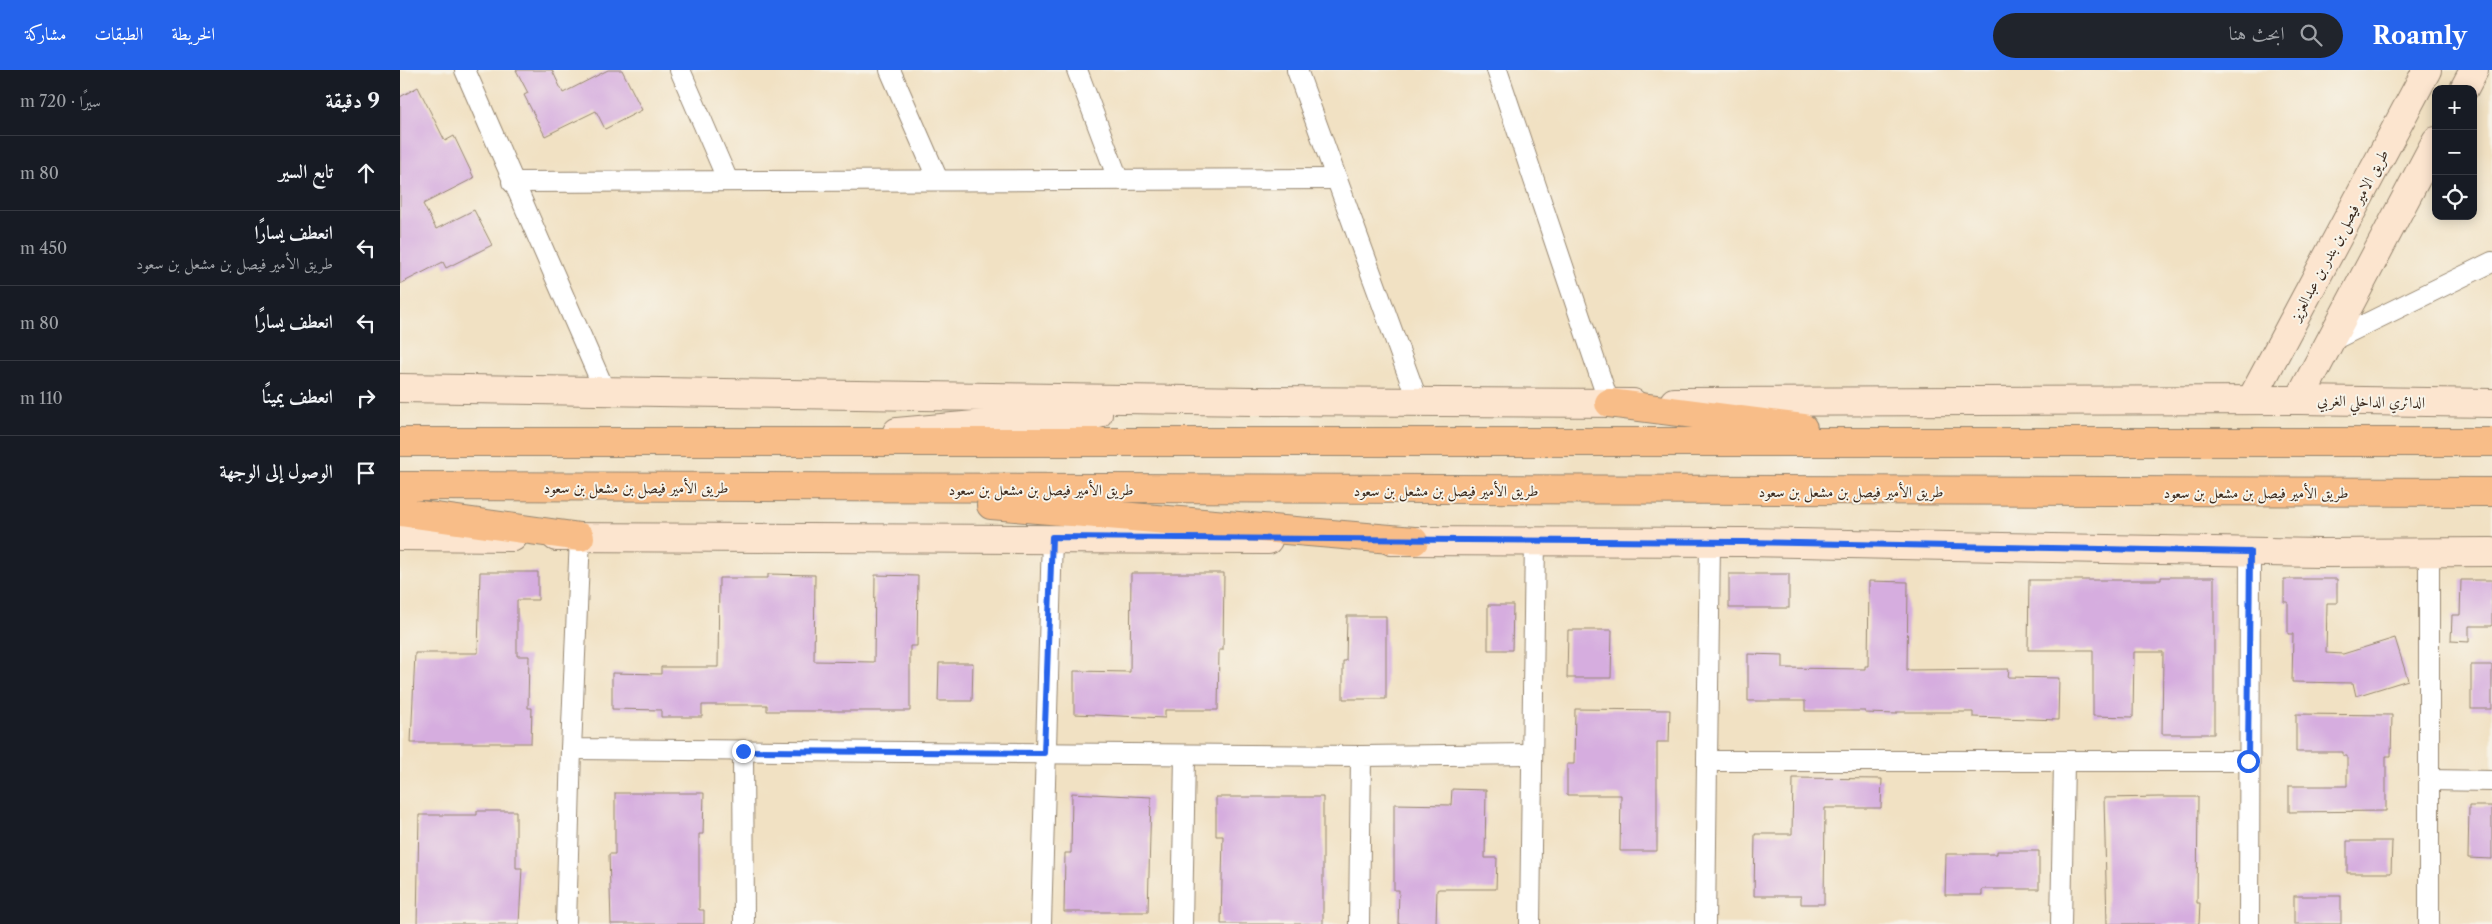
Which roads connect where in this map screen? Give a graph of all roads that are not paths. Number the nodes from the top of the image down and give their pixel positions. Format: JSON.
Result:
{"nodes":[{"id":1,"x":465,"y":70,"type":"edge"},
{"id":2,"x":680,"y":70,"type":"edge"},
{"id":3,"x":890,"y":70,"type":"edge"},
{"id":4,"x":1077,"y":70,"type":"edge"},
{"id":5,"x":1297,"y":70,"type":"edge"},
{"id":6,"x":1498,"y":70,"type":"edge"},
{"id":7,"x":2427,"y":70,"type":"edge"},
{"id":8,"x":2474,"y":70,"type":"edge"},
{"id":9,"x":2466,"y":85,"type":"edge"},
{"id":10,"x":2432,"y":149,"type":"edge"},
{"id":11,"x":1337,"y":178,"type":"junction"},
{"id":12,"x":1118,"y":179,"type":"junction"},
{"id":13,"x":938,"y":180,"type":"junction"},
{"id":14,"x":728,"y":181,"type":"junction"},
{"id":15,"x":512,"y":182,"type":"junction"},
{"id":16,"x":2492,"y":262,"type":"edge"},
{"id":17,"x":2298,"y":315,"type":"junction"},
{"id":18,"x":2325,"y":351,"type":"junction"},
{"id":19,"x":400,"y":388,"type":"edge"},
{"id":20,"x":605,"y":392,"type":"junction"},
{"id":21,"x":2251,"y":400,"type":"junction"},
{"id":22,"x":2299,"y":400,"type":"junction"},
{"id":23,"x":1252,"y":401,"type":"junction"},
{"id":24,"x":1418,"y":402,"type":"junction"},
{"id":25,"x":1609,"y":403,"type":"junction"},
{"id":26,"x":2492,"y":403,"type":"edge"},
{"id":27,"x":400,"y":442,"type":"edge"},
{"id":28,"x":782,"y":442,"type":"junction"},
{"id":29,"x":1914,"y":442,"type":"junction"},
{"id":30,"x":2492,"y":442,"type":"edge"},
{"id":31,"x":400,"y":486,"type":"edge"},
{"id":32,"x":805,"y":488,"type":"junction"},
{"id":33,"x":2492,"y":492,"type":"edge"},
{"id":34,"x":400,"y":512,"type":"edge"},
{"id":35,"x":400,"y":536,"type":"edge"},
{"id":36,"x":580,"y":537,"type":"junction"},
{"id":37,"x":1052,"y":537,"type":"junction"},
{"id":38,"x":1535,"y":540,"type":"junction"},
{"id":39,"x":1414,"y":541,"type":"junction"},
{"id":40,"x":1710,"y":542,"type":"junction"},
{"id":41,"x":2250,"y":552,"type":"junction"},
{"id":42,"x":2428,"y":552,"type":"junction"},
{"id":43,"x":2492,"y":552,"type":"edge"},
{"id":44,"x":571,"y":749,"type":"junction"},
{"id":45,"x":743,"y":751,"type":"junction"},
{"id":46,"x":1044,"y":753,"type":"junction"},
{"id":47,"x":1532,"y":754,"type":"junction"},
{"id":48,"x":1185,"y":755,"type":"junction"},
{"id":49,"x":1361,"y":756,"type":"junction"},
{"id":50,"x":1707,"y":760,"type":"junction"},
{"id":51,"x":2064,"y":761,"type":"junction"},
{"id":52,"x":2248,"y":761,"type":"junction"},
{"id":53,"x":2429,"y":780,"type":"junction"},
{"id":54,"x":2492,"y":781,"type":"edge"},
{"id":55,"x":566,"y":924,"type":"edge"},
{"id":56,"x":744,"y":924,"type":"edge"},
{"id":57,"x":1041,"y":924,"type":"edge"},
{"id":58,"x":1182,"y":924,"type":"edge"},
{"id":59,"x":1359,"y":924,"type":"edge"},
{"id":60,"x":1530,"y":924,"type":"edge"},
{"id":61,"x":1705,"y":924,"type":"edge"},
{"id":62,"x":2061,"y":924,"type":"edge"},
{"id":63,"x":2249,"y":924,"type":"edge"},
{"id":64,"x":2429,"y":924,"type":"edge"}],
"edges":[{"from":1,"to":15,"type":"street"},
{"from":2,"to":14,"type":"street"},
{"from":3,"to":13,"type":"street"},
{"from":4,"to":12,"type":"street"},
{"from":5,"to":11,"type":"street"},
{"from":6,"to":25,"type":"street"},
{"from":7,"to":17,"type":"main road","name":"طريق الامير فيصل بن بندر بن عبدالعزيز"},
{"from":8,"to":9,"type":"main road"},
{"from":10,"to":18,"type":"main road"},
{"from":11,"to":12,"type":"street"},
{"from":11,"to":24,"type":"street"},
{"from":12,"to":13,"type":"street"},
{"from":13,"to":14,"type":"street"},
{"from":14,"to":15,"type":"street"},
{"from":15,"to":20,"type":"street"},
{"from":16,"to":18,"type":"street"},
{"from":17,"to":18,"type":"main road"},
{"from":17,"to":21,"type":"main road","name":"طريق الامير فيصل بن بندر بن عبدالعزيز"},
{"from":18,"to":22,"type":"main road"},
{"from":19,"to":20,"type":"main road"},
{"from":20,"to":23,"type":"main road"},
{"from":21,"to":22,"type":"main road","name":"الدائري الداخلي الغربي"},
{"from":21,"to":25,"type":"main road","name":"الدائري الداخلي الغربي"},
{"from":22,"to":26,"type":"main road","name":"الدائري الداخلي الغربي"},
{"from":23,"to":24,"type":"main road","name":"الدائري الداخلي الغربي"},
{"from":23,"to":28,"type":"main road"},
{"from":24,"to":25,"type":"main road","name":"الدائري الداخلي الغربي"},
{"from":25,"to":29,"type":"main road"},
{"from":27,"to":28,"type":"main road"},
{"from":28,"to":29,"type":"main road"},
{"from":29,"to":30,"type":"main road"},
{"from":31,"to":32,"type":"main road","name":"طريق الأمير فيصل بن مشعل بن سعود"},
{"from":32,"to":33,"type":"main road","name":"طريق الأمير فيصل بن مشعل بن سعود"},
{"from":32,"to":39,"type":"main road"},
{"from":34,"to":36,"type":"main road"},
{"from":35,"to":36,"type":"main road"},
{"from":36,"to":37,"type":"main road"},
{"from":36,"to":44,"type":"street"},
{"from":37,"to":39,"type":"main road"},
{"from":37,"to":46,"type":"street"},
{"from":38,"to":39,"type":"main road"},
{"from":38,"to":40,"type":"main road"},
{"from":38,"to":47,"type":"street"},
{"from":40,"to":41,"type":"main road"},
{"from":40,"to":50,"type":"street"},
{"from":41,"to":42,"type":"main road"},
{"from":41,"to":52,"type":"street"},
{"from":42,"to":43,"type":"main road"},
{"from":42,"to":53,"type":"street"},
{"from":44,"to":45,"type":"street"},
{"from":44,"to":55,"type":"street"},
{"from":45,"to":46,"type":"street"},
{"from":45,"to":56,"type":"street"},
{"from":46,"to":48,"type":"street"},
{"from":46,"to":57,"type":"street"},
{"from":47,"to":49,"type":"street"},
{"from":47,"to":60,"type":"street"},
{"from":48,"to":49,"type":"street"},
{"from":48,"to":58,"type":"street"},
{"from":49,"to":59,"type":"street"},
{"from":50,"to":51,"type":"street"},
{"from":50,"to":61,"type":"street"},
{"from":51,"to":52,"type":"street"},
{"from":51,"to":62,"type":"street"},
{"from":52,"to":63,"type":"street"},
{"from":53,"to":54,"type":"street"},
{"from":53,"to":64,"type":"street"}]}
